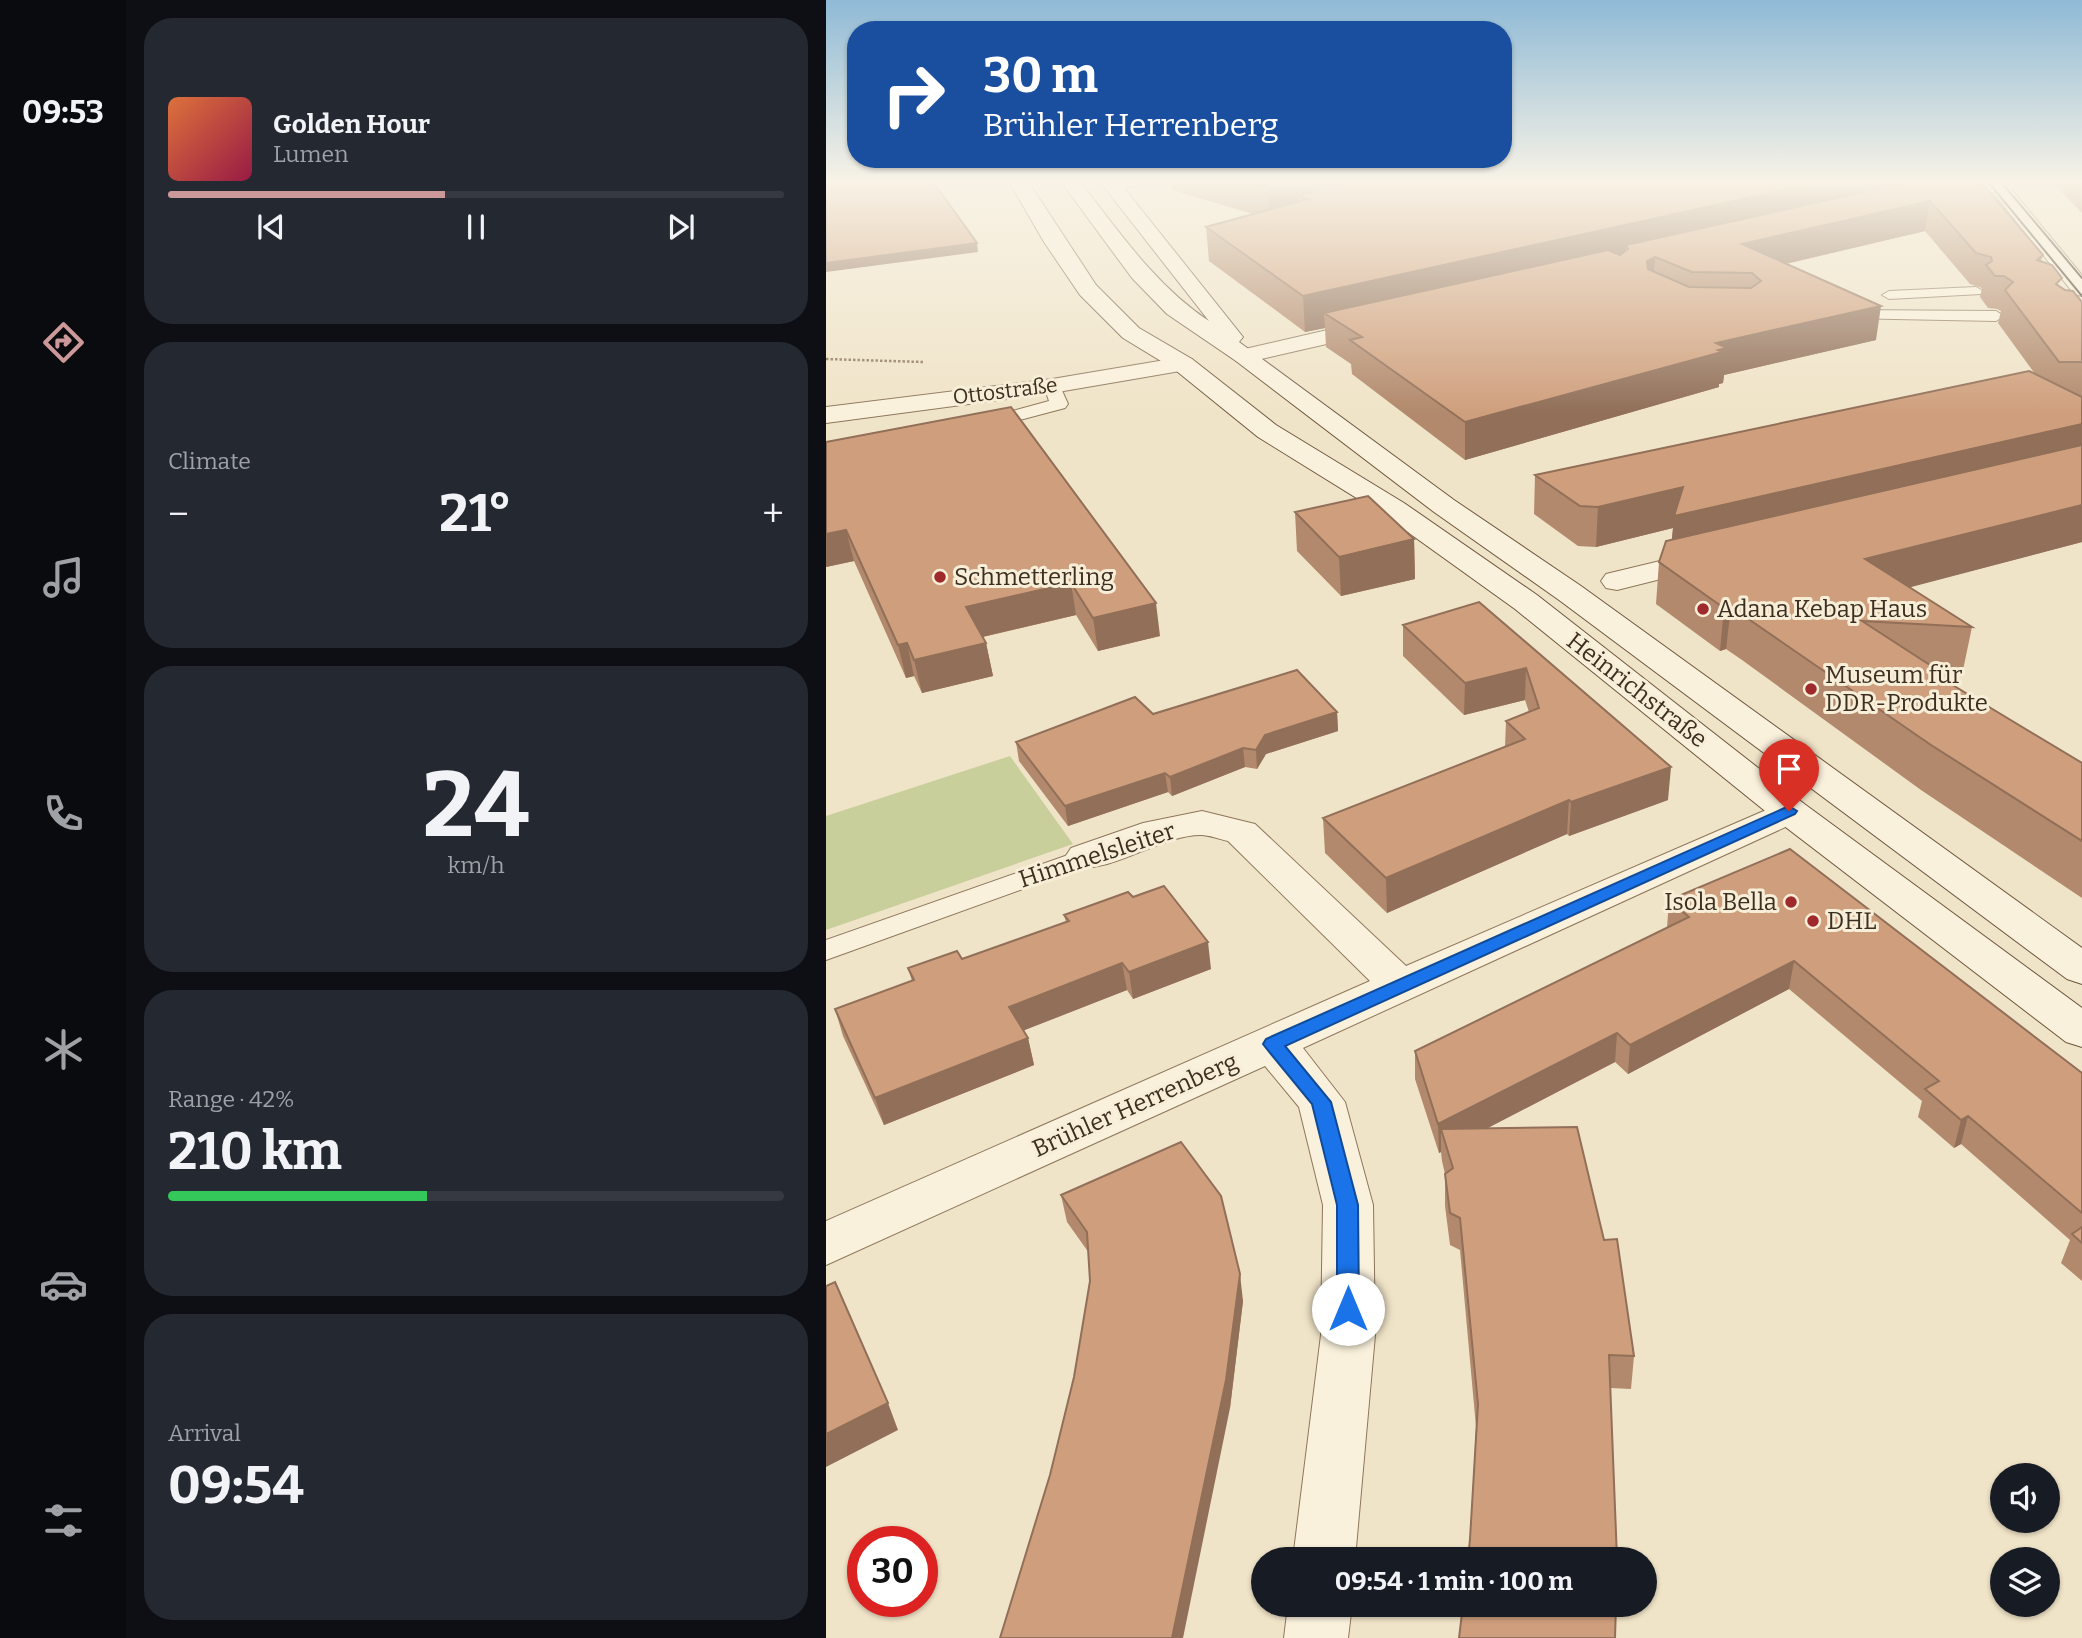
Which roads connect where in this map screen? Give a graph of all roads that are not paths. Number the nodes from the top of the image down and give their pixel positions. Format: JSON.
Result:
{"nodes":[{"id":1,"x":1068,"y":259,"type":"edge"},
{"id":2,"x":1129,"y":259,"type":"edge"},
{"id":3,"x":1170,"y":259,"type":"edge"},
{"id":4,"x":2052,"y":259,"type":"edge"},
{"id":5,"x":1114,"y":275,"type":"dead end"},
{"id":6,"x":1976,"y":291,"type":"edge"},
{"id":7,"x":2076,"y":291,"type":"edge"},
{"id":8,"x":1130,"y":294,"type":"dead end"},
{"id":9,"x":1889,"y":295,"type":"dead end"},
{"id":10,"x":1849,"y":315,"type":"edge"},
{"id":11,"x":1996,"y":316,"type":"edge"},
{"id":12,"x":1400,"y":320,"type":"edge"},
{"id":13,"x":1153,"y":323,"type":"dead end"},
{"id":14,"x":1244,"y":356,"type":"junction"},
{"id":15,"x":1183,"y":364,"type":"junction"},
{"id":16,"x":1052,"y":386,"type":"junction"},
{"id":17,"x":826,"y":415,"type":"edge"},
{"id":18,"x":972,"y":426,"type":"edge"},
{"id":19,"x":1736,"y":552,"type":"edge"},
{"id":20,"x":1617,"y":581,"type":"dead end"},
{"id":21,"x":1789,"y":811,"type":"junction"},
{"id":22,"x":1085,"y":857,"type":"joint"},
{"id":23,"x":826,"y":950,"type":"edge"},
{"id":24,"x":2082,"y":969,"type":"edge"},
{"id":25,"x":1400,"y":985,"type":"junction"},
{"id":26,"x":2082,"y":1031,"type":"edge"},
{"id":27,"x":1273,"y":1044,"type":"junction"},
{"id":28,"x":826,"y":1244,"type":"edge"},
{"id":29,"x":1325,"y":1547,"type":"edge"},
{"id":30,"x":1319,"y":1617,"type":"edge"},
{"id":31,"x":1316,"y":1638,"type":"edge"}],
"edges":[{"from":1,"to":15,"type":"main road","name":"Heinrichstraße"},
{"from":2,"to":14,"type":"main road","name":"Heinrichstraße"},
{"from":3,"to":14,"type":"main road","name":"Heinrichstraße"},
{"from":4,"to":7,"type":"main road"},
{"from":5,"to":8,"type":"main road"},
{"from":6,"to":9,"type":"lane"},
{"from":10,"to":11,"type":"lane"},
{"from":12,"to":14,"type":"main road"},
{"from":13,"to":15,"type":"main road","name":"Heinrichstraße"},
{"from":14,"to":24,"type":"main road","name":"Heinrichstraße"},
{"from":15,"to":16,"type":"main road","name":"Ottostraße"},
{"from":15,"to":21,"type":"main road","name":"Heinrichstraße"},
{"from":16,"to":17,"type":"main road","name":"Ottostraße"},
{"from":16,"to":18,"type":"lane"},
{"from":19,"to":20,"type":"main road"},
{"from":21,"to":25,"type":"main road","name":"Brühler Herrenberg"},
{"from":21,"to":26,"type":"main road","name":"Heinrichstraße"},
{"from":22,"to":23,"type":"lane","name":"Himmelsleiter"},
{"from":22,"to":25,"type":"main road","name":"Himmelsleiter"},
{"from":25,"to":27,"type":"main road","name":"Brühler Herrenberg"},
{"from":27,"to":28,"type":"main road","name":"Brühler Herrenberg"},
{"from":27,"to":29,"type":"main road"},
{"from":30,"to":31,"type":"main road"}]}
